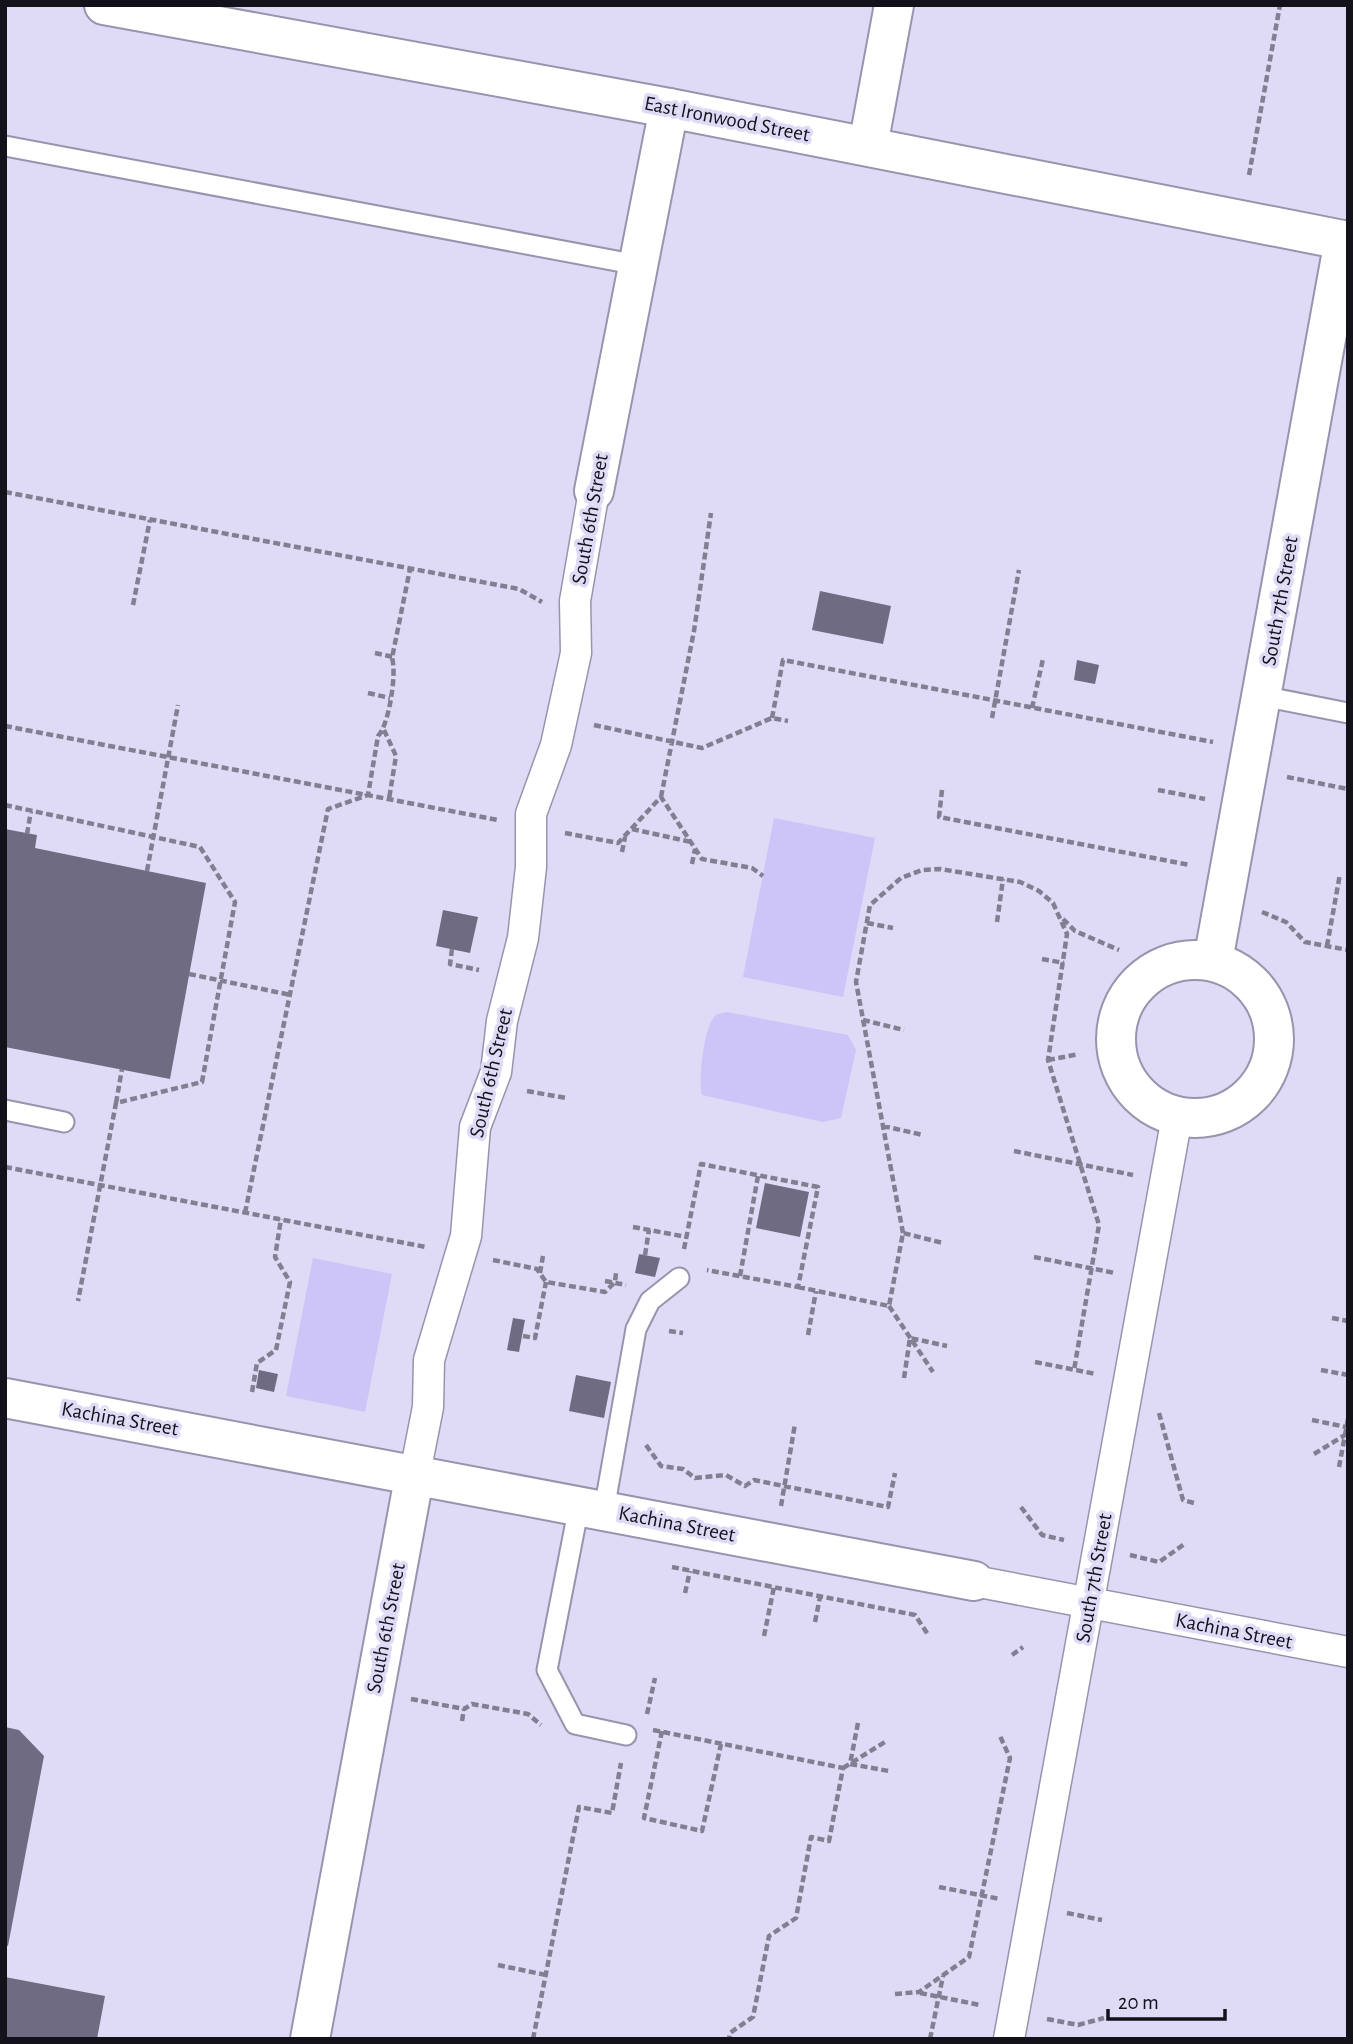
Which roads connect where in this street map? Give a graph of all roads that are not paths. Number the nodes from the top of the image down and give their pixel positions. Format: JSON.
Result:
{"nodes":[{"id":1,"x":104,"y":5,"type":"edge"},
{"id":2,"x":894,"y":5,"type":"edge"},
{"id":3,"x":669,"y":108,"type":"junction"},
{"id":4,"x":5,"y":146,"type":"edge"},
{"id":5,"x":868,"y":146,"type":"junction"},
{"id":6,"x":1346,"y":241,"type":"edge"},
{"id":7,"x":639,"y":265,"type":"junction"},
{"id":8,"x":594,"y":491,"type":"joint"},
{"id":9,"x":1262,"y":696,"type":"junction"},
{"id":10,"x":1348,"y":713,"type":"edge"},
{"id":11,"x":1213,"y":961,"type":"junction"},
{"id":12,"x":5,"y":1110,"type":"edge"},
{"id":13,"x":1177,"y":1117,"type":"junction"},
{"id":14,"x":64,"y":1122,"type":"dead end"},
{"id":15,"x":680,"y":1271,"type":"road end"},
{"id":16,"x":5,"y":1398,"type":"edge"},
{"id":17,"x":415,"y":1473,"type":"junction"},
{"id":18,"x":592,"y":1508,"type":"junction"},
{"id":19,"x":974,"y":1581,"type":"joint"},
{"id":20,"x":1089,"y":1603,"type":"junction"},
{"id":21,"x":1348,"y":1653,"type":"edge"},
{"id":22,"x":635,"y":1732,"type":"road end"},
{"id":23,"x":310,"y":2039,"type":"edge"},
{"id":24,"x":1009,"y":2039,"type":"edge"}],
"edges":[{"from":1,"to":3,"type":"street","name":"East Ironwood Street"},
{"from":2,"to":5,"type":"street"},
{"from":3,"to":5,"type":"street","name":"East Ironwood Street"},
{"from":3,"to":7,"type":"street","name":"South 6th Street"},
{"from":4,"to":7,"type":"lane"},
{"from":5,"to":6,"type":"street","name":"East Ironwood Street"},
{"from":6,"to":9,"type":"street","name":"South 7th Street"},
{"from":7,"to":8,"type":"street","name":"South 6th Street"},
{"from":8,"to":17,"type":"street","name":"South 6th Street"},
{"from":9,"to":10,"type":"lane"},
{"from":9,"to":11,"type":"street","name":"South 7th Street"},
{"from":11,"to":13,"type":"street"},
{"from":11,"to":13,"type":"street"},
{"from":12,"to":14,"type":"lane"},
{"from":13,"to":20,"type":"street","name":"South 7th Street"},
{"from":15,"to":18,"type":"lane"},
{"from":16,"to":17,"type":"street","name":"Kachina Street"},
{"from":17,"to":18,"type":"street","name":"Kachina Street"},
{"from":17,"to":23,"type":"street","name":"South 6th Street"},
{"from":18,"to":19,"type":"street","name":"Kachina Street"},
{"from":18,"to":22,"type":"lane"},
{"from":19,"to":20,"type":"street","name":"Kachina Street"},
{"from":20,"to":21,"type":"street","name":"Kachina Street"},
{"from":20,"to":24,"type":"street","name":"South 7th Street"}]}
